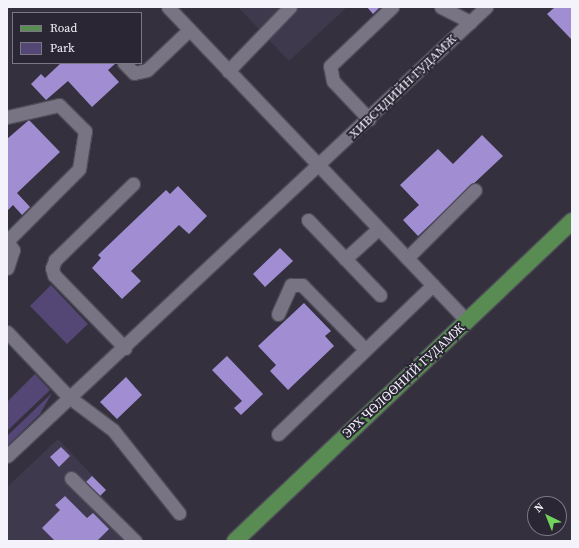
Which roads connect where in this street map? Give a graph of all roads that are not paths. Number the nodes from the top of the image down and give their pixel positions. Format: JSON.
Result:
{"nodes":[{"id":1,"x":168,"y":7,"type":"edge"},
{"id":2,"x":290,"y":7,"type":"edge"},
{"id":3,"x":392,"y":7,"type":"edge"},
{"id":4,"x":441,"y":7,"type":"edge"},
{"id":5,"x":486,"y":7,"type":"edge"},
{"id":6,"x":470,"y":22,"type":"junction"},
{"id":7,"x":189,"y":30,"type":"junction"},
{"id":8,"x":125,"y":64,"type":"edge"},
{"id":9,"x":228,"y":71,"type":"junction"},
{"id":10,"x":7,"y":116,"type":"edge"},
{"id":11,"x":369,"y":119,"type":"junction"},
{"id":12,"x":319,"y":167,"type":"junction"},
{"id":13,"x":133,"y":184,"type":"dead end"},
{"id":14,"x":475,"y":190,"type":"dead end"},
{"id":15,"x":308,"y":220,"type":"dead end"},
{"id":16,"x":572,"y":221,"type":"edge"},
{"id":17,"x":377,"y":230,"type":"junction"},
{"id":18,"x":7,"y":241,"type":"edge"},
{"id":19,"x":406,"y":258,"type":"junction"},
{"id":20,"x":345,"y":259,"type":"junction"},
{"id":21,"x":7,"y":268,"type":"edge"},
{"id":22,"x":433,"y":285,"type":"junction"},
{"id":23,"x":380,"y":295,"type":"dead end"},
{"id":24,"x":278,"y":314,"type":"dead end"},
{"id":25,"x":467,"y":321,"type":"junction"},
{"id":26,"x":7,"y":332,"type":"edge"},
{"id":27,"x":126,"y":348,"type":"junction"},
{"id":28,"x":365,"y":349,"type":"junction"},
{"id":29,"x":69,"y":396,"type":"junction"},
{"id":30,"x":278,"y":434,"type":"dead end"},
{"id":31,"x":7,"y":456,"type":"edge"},
{"id":32,"x":71,"y":478,"type":"dead end"},
{"id":33,"x":179,"y":513,"type":"dead end"},
{"id":34,"x":135,"y":541,"type":"edge"},
{"id":35,"x":235,"y":541,"type":"edge"}],
"edges":[{"from":1,"to":7,"type":"street"},
{"from":2,"to":9,"type":"street"},
{"from":3,"to":11,"type":"street"},
{"from":4,"to":6,"type":"street"},
{"from":5,"to":6,"type":"street","name":"ХИВСЧДИЙН ГУДАМЖ"},
{"from":6,"to":11,"type":"street","name":"ХИВСЧДИЙН ГУДАМЖ"},
{"from":7,"to":8,"type":"street"},
{"from":7,"to":9,"type":"street"},
{"from":9,"to":12,"type":"street"},
{"from":10,"to":18,"type":"street"},
{"from":11,"to":12,"type":"street","name":"ХИВСЧДИЙН ГУДАМЖ"},
{"from":12,"to":17,"type":"street"},
{"from":12,"to":27,"type":"street","name":"ХИВСЧДИЙН ГУДАМЖ"},
{"from":13,"to":27,"type":"street"},
{"from":14,"to":19,"type":"street"},
{"from":15,"to":20,"type":"street"},
{"from":16,"to":25,"type":"main road","name":"ЭРХ ЧӨЛӨӨНИЙ ГУДАМЖ"},
{"from":17,"to":19,"type":"street"},
{"from":17,"to":20,"type":"street"},
{"from":18,"to":21,"type":"street"},
{"from":19,"to":22,"type":"street"},
{"from":20,"to":23,"type":"street"},
{"from":22,"to":25,"type":"street"},
{"from":22,"to":28,"type":"street"},
{"from":24,"to":28,"type":"street"},
{"from":25,"to":35,"type":"main road","name":"ЭРХ ЧӨЛӨӨНИЙ ГУДАМЖ"},
{"from":26,"to":29,"type":"street"},
{"from":27,"to":29,"type":"street","name":"ХИВСЧДИЙН ГУДАМЖ"},
{"from":28,"to":30,"type":"street"},
{"from":29,"to":31,"type":"street","name":"ХИВСЧДИЙН ГУДАМЖ"},
{"from":29,"to":33,"type":"street"},
{"from":32,"to":34,"type":"street"}]}
